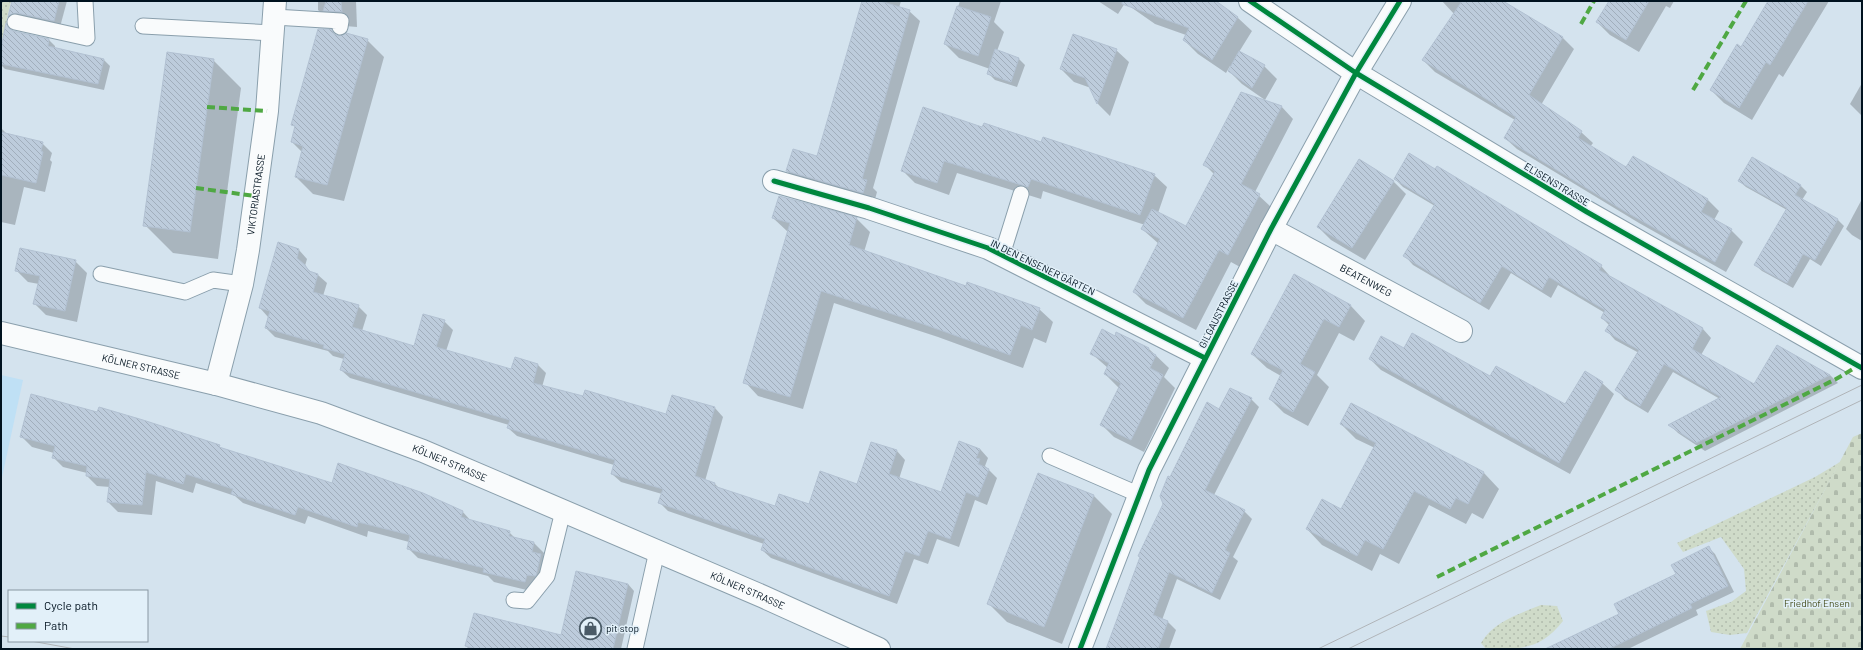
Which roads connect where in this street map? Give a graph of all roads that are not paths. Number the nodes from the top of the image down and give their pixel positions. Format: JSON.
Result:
{"nodes":[{"id":1,"x":85,"y":1,"type":"edge"},
{"id":2,"x":1250,"y":1,"type":"edge"},
{"id":3,"x":1400,"y":1,"type":"edge"},
{"id":4,"x":274,"y":17,"type":"edge"},
{"id":5,"x":15,"y":22,"type":"dead end"},
{"id":6,"x":143,"y":26,"type":"dead end"},
{"id":7,"x":340,"y":27,"type":"dead end"},
{"id":8,"x":1356,"y":73,"type":"junction"},
{"id":9,"x":774,"y":181,"type":"dead end"},
{"id":10,"x":1021,"y":194,"type":"dead end"},
{"id":11,"x":1271,"y":229,"type":"junction"},
{"id":12,"x":1002,"y":256,"type":"junction"},
{"id":13,"x":101,"y":274,"type":"dead end"},
{"id":14,"x":242,"y":284,"type":"junction"},
{"id":15,"x":1460,"y":331,"type":"dead end"},
{"id":16,"x":1,"y":333,"type":"edge"},
{"id":17,"x":1205,"y":358,"type":"junction"},
{"id":18,"x":1861,"y":364,"type":"edge"},
{"id":19,"x":216,"y":384,"type":"junction"},
{"id":20,"x":1050,"y":456,"type":"dead end"},
{"id":21,"x":1140,"y":495,"type":"junction"},
{"id":22,"x":563,"y":511,"type":"junction"},
{"id":23,"x":657,"y":551,"type":"junction"},
{"id":24,"x":514,"y":600,"type":"dead end"},
{"id":25,"x":635,"y":649,"type":"edge"},
{"id":26,"x":879,"y":649,"type":"edge"},
{"id":27,"x":1080,"y":649,"type":"edge"}],
"edges":[{"from":1,"to":5,"type":"lane"},
{"from":2,"to":8,"type":"street","name":"ELISENSTRASSE"},
{"from":3,"to":8,"type":"street","name":"GILGAUSTRASSE"},
{"from":4,"to":6,"type":"lane"},
{"from":4,"to":7,"type":"lane"},
{"from":4,"to":14,"type":"street","name":"VIKTORIASTRASSE"},
{"from":8,"to":11,"type":"street","name":"GILGAUSTRASSE"},
{"from":8,"to":18,"type":"street","name":"ELISENSTRASSE"},
{"from":9,"to":12,"type":"street","name":"IN DEN ENSENER GÄRTEN"},
{"from":10,"to":12,"type":"lane"},
{"from":11,"to":15,"type":"street","name":"BEATENWEG"},
{"from":11,"to":17,"type":"street","name":"GILGAUSTRASSE"},
{"from":12,"to":17,"type":"street","name":"IN DEN ENSENER GÄRTEN"},
{"from":13,"to":14,"type":"lane"},
{"from":14,"to":19,"type":"street","name":"VIKTORIASTRASSE"},
{"from":16,"to":19,"type":"street","name":"KÖLNER STRASSE"},
{"from":17,"to":21,"type":"street","name":"GILGAUSTRASSE"},
{"from":19,"to":22,"type":"street","name":"KÖLNER STRASSE"},
{"from":20,"to":21,"type":"lane"},
{"from":21,"to":27,"type":"street","name":"GILGAUSTRASSE"},
{"from":22,"to":23,"type":"street","name":"KÖLNER STRASSE"},
{"from":22,"to":24,"type":"lane"},
{"from":23,"to":25,"type":"lane"},
{"from":23,"to":26,"type":"street","name":"KÖLNER STRASSE"}]}
